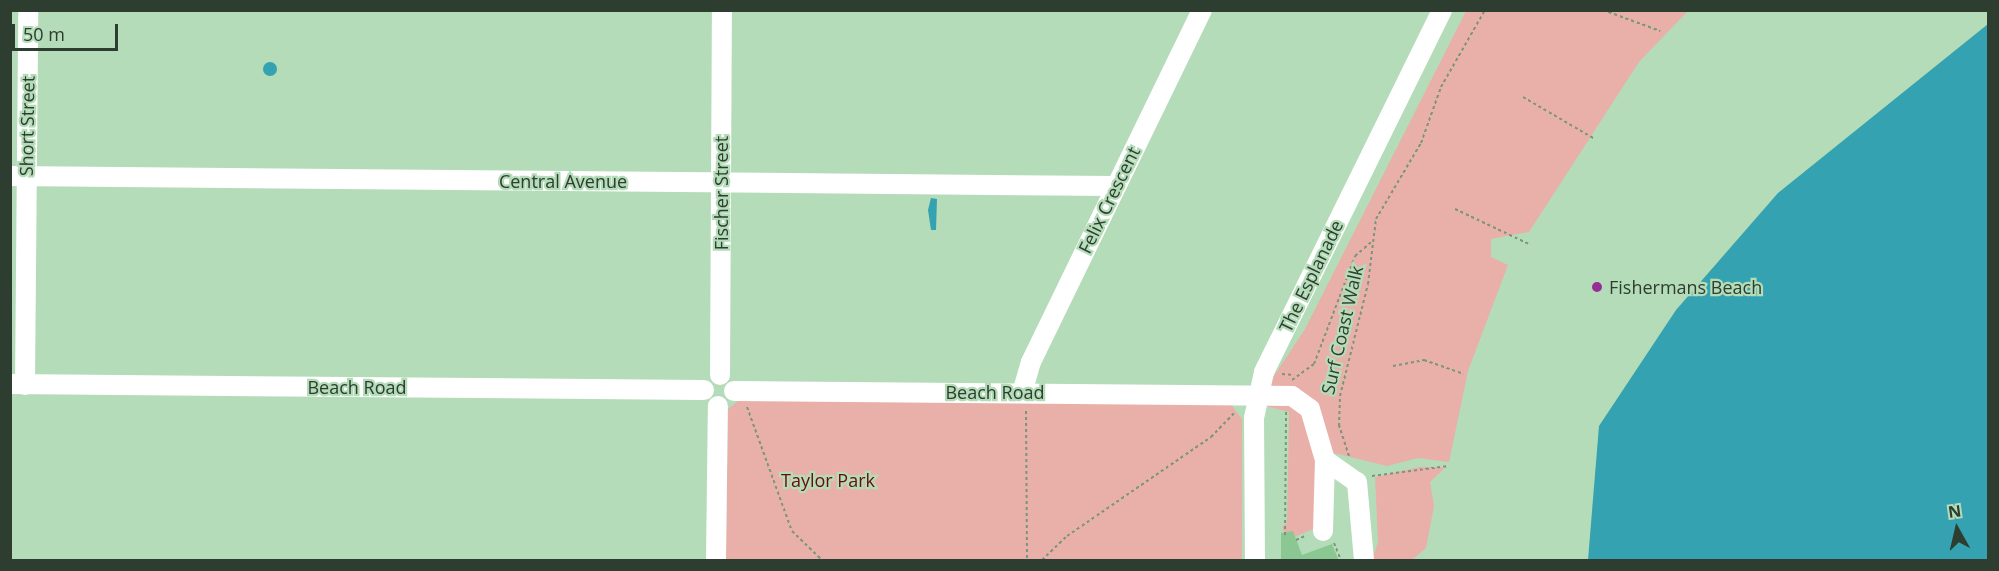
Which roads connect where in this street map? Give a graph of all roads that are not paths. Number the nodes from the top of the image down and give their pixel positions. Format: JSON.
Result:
{"nodes":[{"id":1,"x":28,"y":10,"type":"edge"},
{"id":2,"x":722,"y":10,"type":"edge"},
{"id":3,"x":1202,"y":10,"type":"edge"},
{"id":4,"x":1443,"y":10,"type":"edge"},
{"id":5,"x":18,"y":176,"type":"edge"},
{"id":6,"x":721,"y":182,"type":"junction"},
{"id":7,"x":1116,"y":186,"type":"junction"},
{"id":8,"x":720,"y":375,"type":"junction"},
{"id":9,"x":18,"y":385,"type":"edge"},
{"id":10,"x":704,"y":390,"type":"junction"},
{"id":11,"x":740,"y":391,"type":"junction"},
{"id":12,"x":1024,"y":393,"type":"junction"},
{"id":13,"x":1256,"y":395,"type":"junction"},
{"id":14,"x":718,"y":406,"type":"junction"},
{"id":15,"x":1325,"y":460,"type":"junction"},
{"id":16,"x":1318,"y":531,"type":"road end"},
{"id":17,"x":716,"y":561,"type":"edge"},
{"id":18,"x":1255,"y":561,"type":"edge"},
{"id":19,"x":1364,"y":561,"type":"edge"}],
"edges":[{"from":1,"to":5,"type":"street","name":"Short Street"},
{"from":2,"to":6,"type":"street","name":"Fischer Street"},
{"from":3,"to":7,"type":"street","name":"Felix Crescent"},
{"from":4,"to":13,"type":"street","name":"The Esplanade"},
{"from":5,"to":6,"type":"street","name":"Central Avenue"},
{"from":5,"to":9,"type":"street","name":"Short Street"},
{"from":6,"to":7,"type":"street","name":"Central Avenue"},
{"from":6,"to":8,"type":"street","name":"Fischer Street"},
{"from":7,"to":12,"type":"street","name":"Felix Crescent"},
{"from":8,"to":10,"type":"street"},
{"from":8,"to":11,"type":"street"},
{"from":9,"to":10,"type":"street","name":"Beach Road"},
{"from":10,"to":14,"type":"street"},
{"from":11,"to":12,"type":"street","name":"Beach Road"},
{"from":11,"to":14,"type":"street"},
{"from":12,"to":13,"type":"street","name":"Beach Road"},
{"from":13,"to":15,"type":"street","name":"Beach Road"},
{"from":13,"to":18,"type":"street","name":"The Esplanade"},
{"from":14,"to":17,"type":"street"},
{"from":15,"to":16,"type":"street"},
{"from":15,"to":19,"type":"street"}]}
